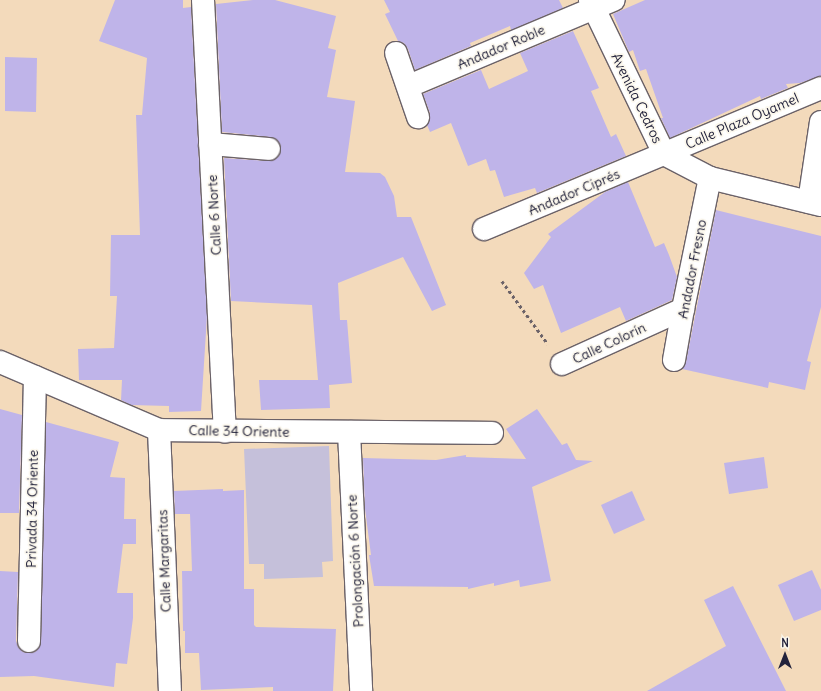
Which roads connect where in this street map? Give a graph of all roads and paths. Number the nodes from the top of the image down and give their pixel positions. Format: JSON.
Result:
{"nodes":[{"id":1,"x":203,"y":0,"type":"edge"},
{"id":2,"x":614,"y":0,"type":"edge"},
{"id":3,"x":592,"y":4,"type":"edge"},
{"id":4,"x":396,"y":53,"type":"dead end"},
{"id":5,"x":409,"y":86,"type":"junction"},
{"id":6,"x":821,"y":88,"type":"edge"},
{"id":7,"x":418,"y":117,"type":"dead end"},
{"id":8,"x":821,"y":122,"type":"edge"},
{"id":9,"x":210,"y":144,"type":"junction"},
{"id":10,"x":269,"y":149,"type":"dead end"},
{"id":11,"x":664,"y":154,"type":"junction"},
{"id":12,"x":710,"y":178,"type":"junction"},
{"id":13,"x":815,"y":203,"type":"edge"},
{"id":14,"x":484,"y":229,"type":"dead end"},
{"id":15,"x":502,"y":281,"type":"dead end"},
{"id":16,"x":683,"y":309,"type":"junction"},
{"id":17,"x":674,"y":360,"type":"dead end"},
{"id":18,"x":0,"y":362,"type":"edge"},
{"id":19,"x":562,"y":364,"type":"joint"},
{"id":20,"x":35,"y":377,"type":"junction"},
{"id":21,"x":159,"y":430,"type":"junction"},
{"id":22,"x":225,"y":431,"type":"junction"},
{"id":23,"x":349,"y":432,"type":"junction"},
{"id":24,"x":492,"y":433,"type":"dead end"},
{"id":25,"x":29,"y":641,"type":"dead end"},
{"id":26,"x":170,"y":691,"type":"edge"},
{"id":27,"x":361,"y":691,"type":"edge"}],
"edges":[{"from":1,"to":9,"type":"street","name":"Calle 6 Norte"},
{"from":2,"to":3,"type":"street","name":"Andador Roble"},
{"from":3,"to":5,"type":"street","name":"Andador Roble"},
{"from":3,"to":11,"type":"street","name":"Avenida Cedros"},
{"from":4,"to":5,"type":"street"},
{"from":5,"to":7,"type":"street"},
{"from":6,"to":11,"type":"street","name":"Calle Plaza Oyamel"},
{"from":8,"to":13,"type":"street"},
{"from":9,"to":10,"type":"street"},
{"from":9,"to":22,"type":"street","name":"Calle 6 Norte"},
{"from":11,"to":12,"type":"street","name":"Avenida Cedros"},
{"from":11,"to":14,"type":"street","name":"Andador Ciprés"},
{"from":12,"to":13,"type":"street","name":"Avenida Cedros"},
{"from":12,"to":16,"type":"street","name":"Andador Fresno"},
{"from":15,"to":19,"type":"path","name":"Calle Colorín"},
{"from":16,"to":17,"type":"street","name":"Andador Fresno"},
{"from":16,"to":19,"type":"street","name":"Calle Colorín"},
{"from":18,"to":20,"type":"street","name":"Calle 34 Oriente"},
{"from":20,"to":21,"type":"street","name":"Calle 34 Oriente"},
{"from":20,"to":25,"type":"street","name":"Privada 34 Oriente"},
{"from":21,"to":22,"type":"street","name":"Calle 34 Oriente"},
{"from":21,"to":26,"type":"street","name":"Calle Margaritas"},
{"from":22,"to":23,"type":"street","name":"Calle 34 Oriente"},
{"from":23,"to":24,"type":"street","name":"Calle 34 Oriente"},
{"from":23,"to":27,"type":"street","name":"Prolongación 6 Norte"}]}
